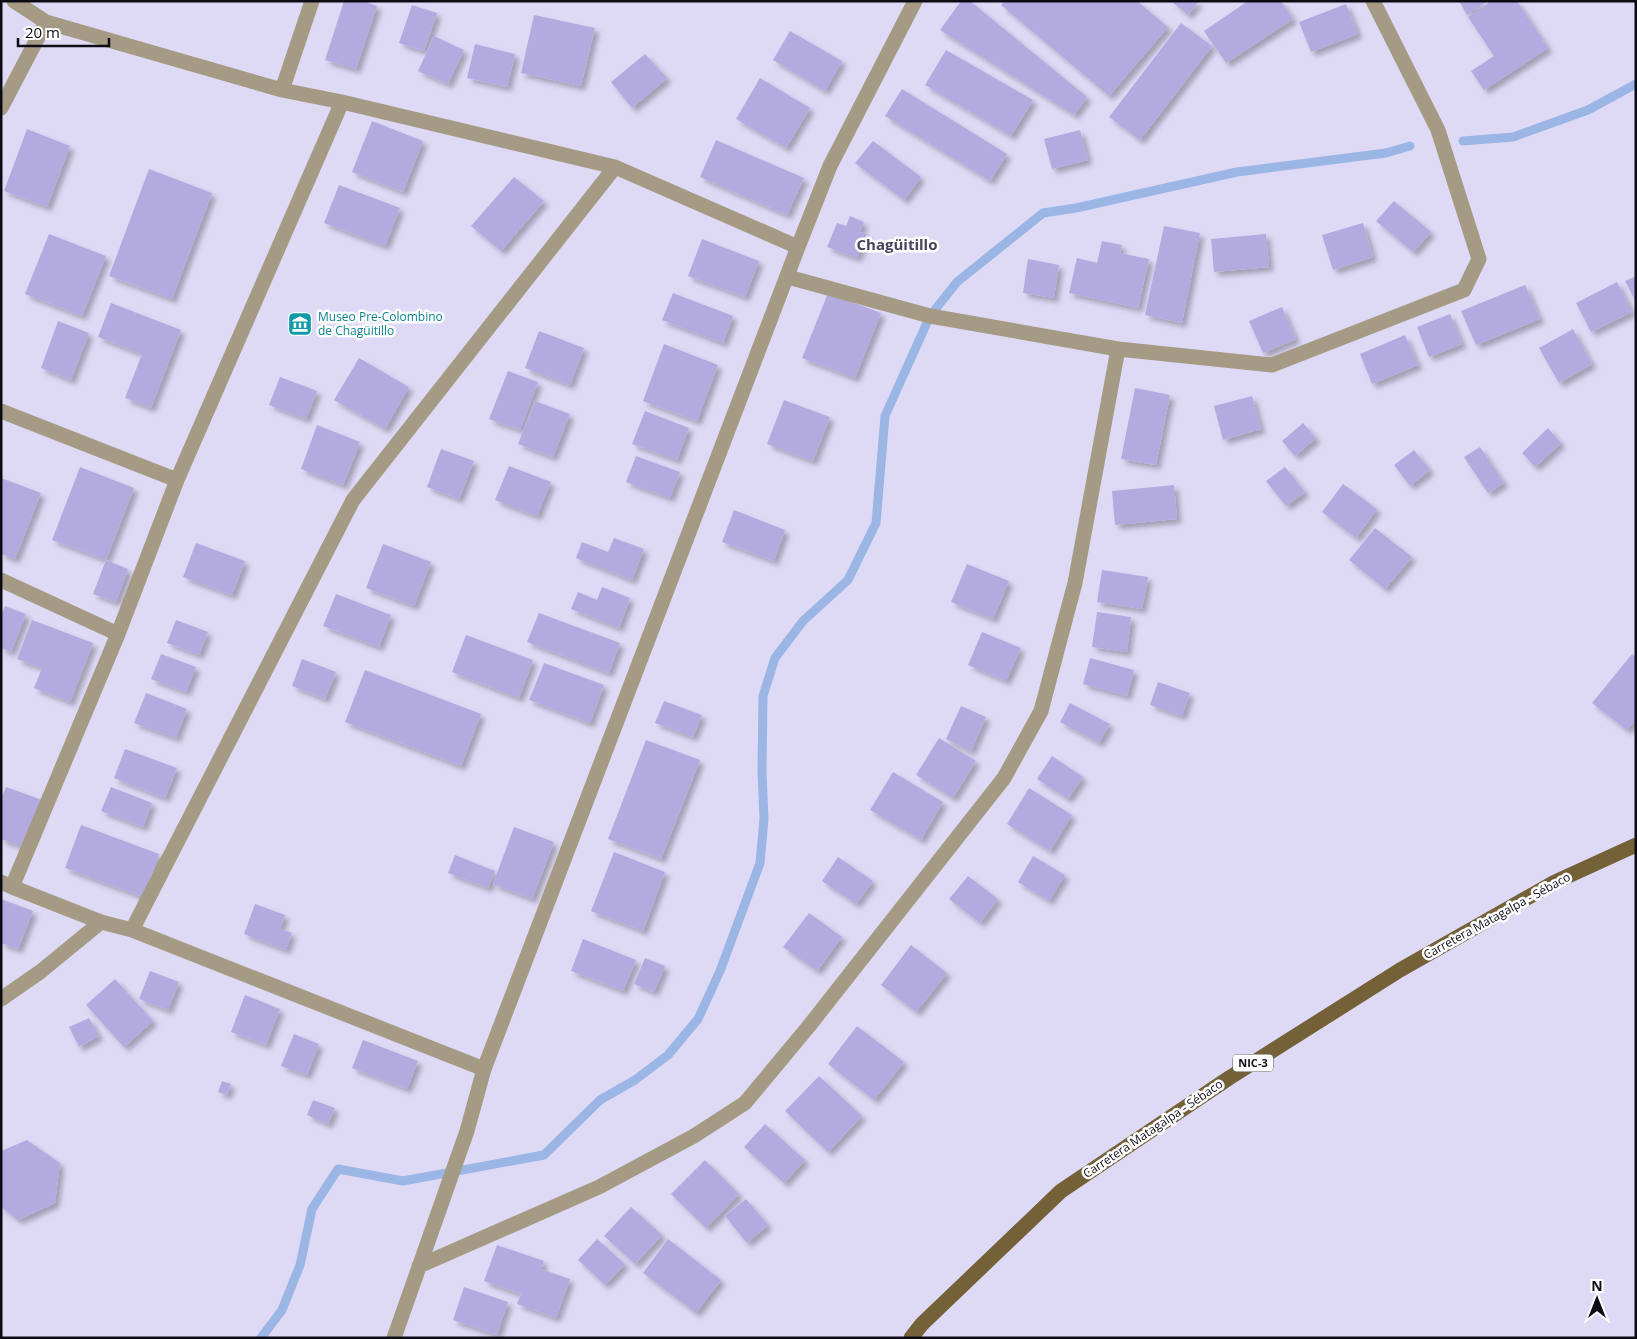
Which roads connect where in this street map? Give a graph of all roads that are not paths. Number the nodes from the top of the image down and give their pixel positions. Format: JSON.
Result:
{"nodes":[{"id":1,"x":14,"y":1,"type":"edge"},
{"id":2,"x":312,"y":1,"type":"edge"},
{"id":3,"x":915,"y":1,"type":"edge"},
{"id":4,"x":1373,"y":1,"type":"edge"},
{"id":5,"x":46,"y":22,"type":"junction"},
{"id":6,"x":282,"y":90,"type":"junction"},
{"id":7,"x":342,"y":102,"type":"junction"},
{"id":8,"x":1,"y":108,"type":"edge"},
{"id":9,"x":615,"y":167,"type":"junction"},
{"id":10,"x":798,"y":247,"type":"junction"},
{"id":11,"x":788,"y":277,"type":"junction"},
{"id":12,"x":1118,"y":349,"type":"junction"},
{"id":13,"x":1,"y":411,"type":"edge"},
{"id":14,"x":176,"y":480,"type":"junction"},
{"id":15,"x":1,"y":580,"type":"edge"},
{"id":16,"x":118,"y":634,"type":"junction"},
{"id":17,"x":1636,"y":845,"type":"edge"},
{"id":18,"x":6,"y":885,"type":"edge"},
{"id":19,"x":101,"y":922,"type":"junction"},
{"id":20,"x":132,"y":930,"type":"junction"},
{"id":21,"x":1,"y":999,"type":"edge"},
{"id":22,"x":484,"y":1069,"type":"junction"},
{"id":23,"x":419,"y":1266,"type":"junction"},
{"id":24,"x":394,"y":1338,"type":"edge"},
{"id":25,"x":911,"y":1338,"type":"edge"}],
"edges":[{"from":1,"to":5,"type":"street"},
{"from":2,"to":6,"type":"street"},
{"from":3,"to":10,"type":"street"},
{"from":4,"to":12,"type":"street"},
{"from":5,"to":6,"type":"street"},
{"from":5,"to":8,"type":"street"},
{"from":6,"to":7,"type":"street"},
{"from":7,"to":9,"type":"street"},
{"from":7,"to":14,"type":"street"},
{"from":9,"to":10,"type":"street"},
{"from":9,"to":20,"type":"street"},
{"from":10,"to":11,"type":"street"},
{"from":11,"to":12,"type":"street"},
{"from":11,"to":22,"type":"street"},
{"from":12,"to":23,"type":"street"},
{"from":13,"to":14,"type":"street"},
{"from":14,"to":16,"type":"street"},
{"from":15,"to":16,"type":"street"},
{"from":16,"to":18,"type":"street"},
{"from":17,"to":25,"type":"main road","name":"Carretera Matagalpa - Sébaco","number":"NIC-3"},
{"from":18,"to":19,"type":"street"},
{"from":19,"to":20,"type":"street"},
{"from":19,"to":21,"type":"street"},
{"from":20,"to":22,"type":"street"},
{"from":22,"to":23,"type":"street"},
{"from":23,"to":24,"type":"street"}]}
